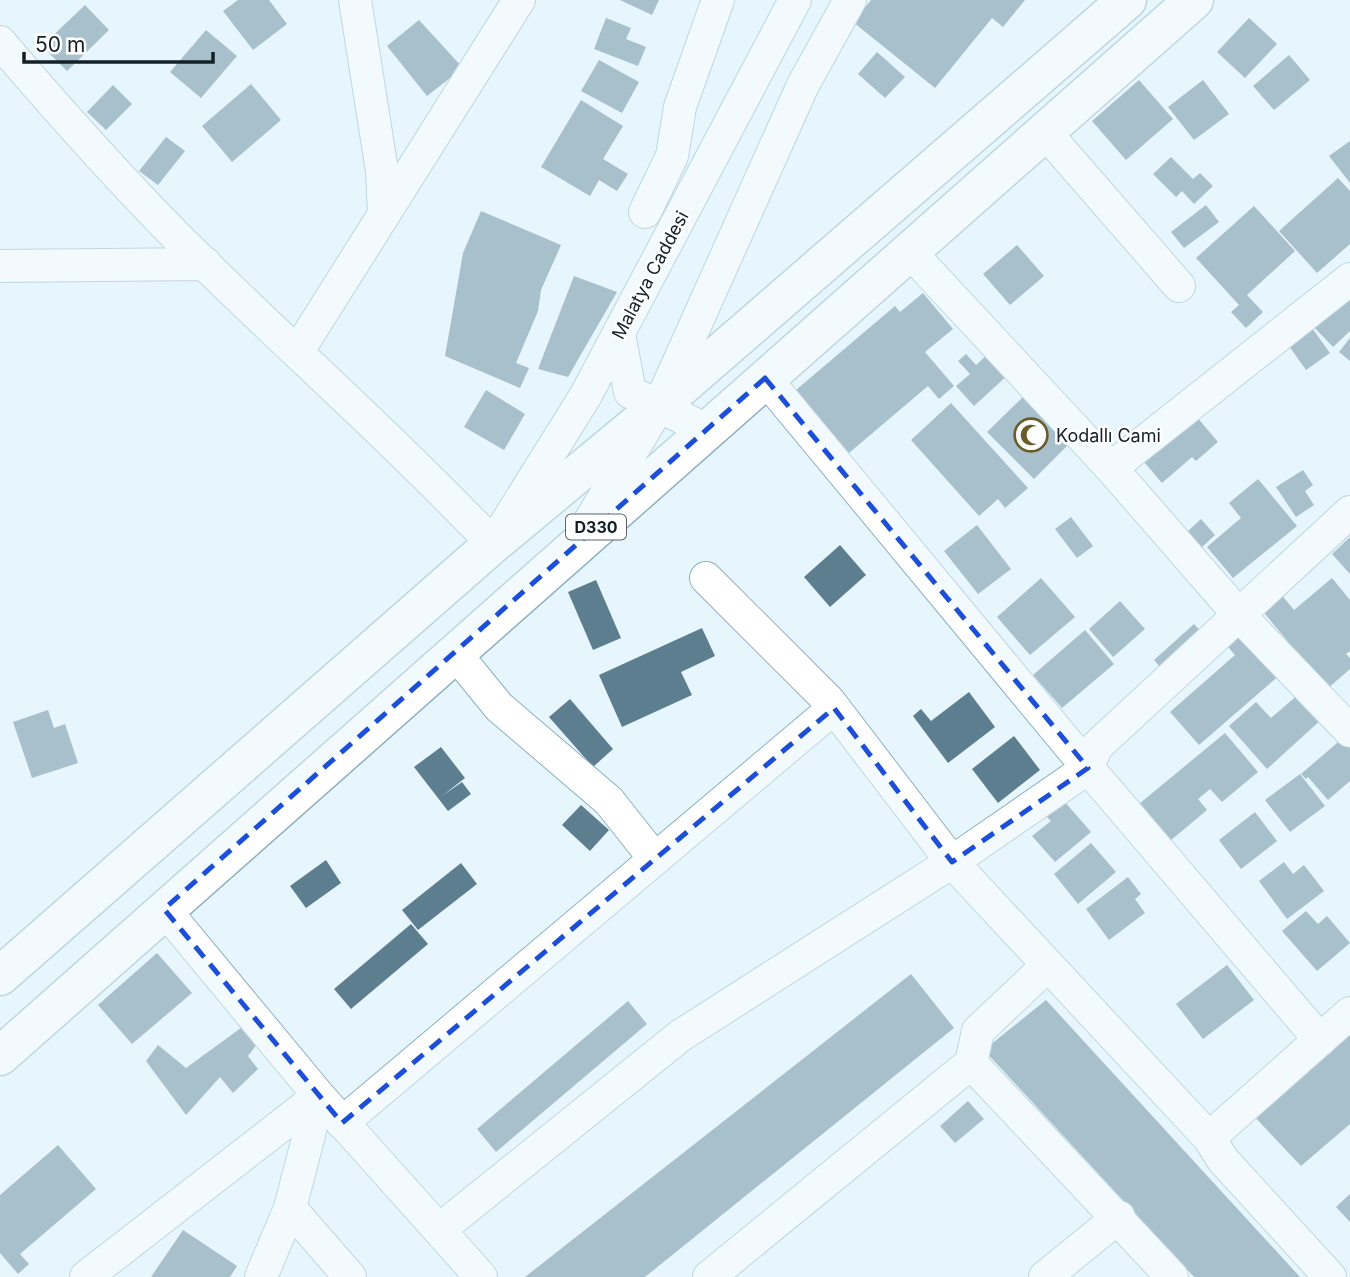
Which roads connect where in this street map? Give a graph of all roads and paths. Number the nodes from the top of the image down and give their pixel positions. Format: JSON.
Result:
{"nodes":[{"id":1,"x":355,"y":0,"type":"edge"},
{"id":2,"x":519,"y":0,"type":"edge"},
{"id":3,"x":718,"y":0,"type":"edge"},
{"id":4,"x":796,"y":0,"type":"edge"},
{"id":5,"x":850,"y":0,"type":"edge"},
{"id":6,"x":1127,"y":0,"type":"edge"},
{"id":7,"x":1194,"y":0,"type":"edge"},
{"id":8,"x":0,"y":42,"type":"edge"},
{"id":9,"x":1045,"y":132,"type":"junction"},
{"id":10,"x":645,"y":212,"type":"dead end"},
{"id":11,"x":384,"y":214,"type":"junction"},
{"id":12,"x":909,"y":251,"type":"junction"},
{"id":13,"x":206,"y":264,"type":"junction"},
{"id":14,"x":0,"y":266,"type":"edge"},
{"id":15,"x":1350,"y":279,"type":"edge"},
{"id":16,"x":1179,"y":286,"type":"dead end"},
{"id":17,"x":619,"y":334,"type":"junction"},
{"id":18,"x":298,"y":351,"type":"junction"},
{"id":19,"x":765,"y":378,"type":"junction"},
{"id":20,"x":659,"y":406,"type":"junction"},
{"id":21,"x":707,"y":430,"type":"junction"},
{"id":22,"x":1111,"y":468,"type":"junction"},
{"id":23,"x":1350,"y":512,"type":"edge"},
{"id":24,"x":493,"y":544,"type":"junction"},
{"id":25,"x":576,"y":546,"type":"junction"},
{"id":26,"x":706,"y":578,"type":"dead end"},
{"id":27,"x":1239,"y":615,"type":"junction"},
{"id":28,"x":455,"y":653,"type":"junction"},
{"id":29,"x":834,"y":708,"type":"junction"},
{"id":30,"x":1350,"y":731,"type":"edge"},
{"id":31,"x":1088,"y":768,"type":"junction"},
{"id":32,"x":654,"y":858,"type":"junction"},
{"id":33,"x":952,"y":862,"type":"junction"},
{"id":34,"x":164,"y":909,"type":"junction"},
{"id":35,"x":1048,"y":965,"type":"junction"},
{"id":36,"x":0,"y":976,"type":"edge"},
{"id":37,"x":1350,"y":1013,"type":"edge"},
{"id":38,"x":1320,"y":1040,"type":"junction"},
{"id":39,"x":0,"y":1056,"type":"edge"},
{"id":40,"x":971,"y":1063,"type":"junction"},
{"id":41,"x":319,"y":1096,"type":"junction"},
{"id":42,"x":342,"y":1123,"type":"junction"},
{"id":43,"x":1209,"y":1138,"type":"junction"},
{"id":44,"x":290,"y":1208,"type":"junction"},
{"id":45,"x":1119,"y":1217,"type":"junction"},
{"id":46,"x":439,"y":1230,"type":"junction"},
{"id":47,"x":86,"y":1277,"type":"edge"},
{"id":48,"x":261,"y":1277,"type":"edge"},
{"id":49,"x":350,"y":1277,"type":"edge"},
{"id":50,"x":481,"y":1277,"type":"edge"},
{"id":51,"x":709,"y":1277,"type":"edge"},
{"id":52,"x":1045,"y":1277,"type":"edge"},
{"id":53,"x":1172,"y":1277,"type":"edge"},
{"id":54,"x":1330,"y":1277,"type":"edge"}],
"edges":[{"from":1,"to":11,"type":"street"},
{"from":2,"to":11,"type":"street"},
{"from":3,"to":10,"type":"street"},
{"from":4,"to":17,"type":"street","name":"Malatya Caddesi"},
{"from":5,"to":20,"type":"street"},
{"from":6,"to":20,"type":"main road","number":"D330"},
{"from":7,"to":9,"type":"main road","number":"D330"},
{"from":8,"to":13,"type":"street"},
{"from":9,"to":12,"type":"main road","number":"D330"},
{"from":9,"to":16,"type":"street"},
{"from":11,"to":18,"type":"street"},
{"from":12,"to":19,"type":"main road","number":"D330"},
{"from":12,"to":22,"type":"street"},
{"from":13,"to":14,"type":"street"},
{"from":13,"to":18,"type":"street"},
{"from":15,"to":22,"type":"street"},
{"from":17,"to":20,"type":"street"},
{"from":17,"to":24,"type":"street","name":"Malatya Caddesi"},
{"from":18,"to":24,"type":"street"},
{"from":19,"to":21,"type":"main road","number":"D330"},
{"from":19,"to":31,"type":"street"},
{"from":20,"to":21,"type":"street"},
{"from":20,"to":24,"type":"main road","number":"D330"},
{"from":20,"to":25,"type":"street"},
{"from":21,"to":25,"type":"main road","number":"D330"},
{"from":22,"to":27,"type":"street"},
{"from":23,"to":27,"type":"street"},
{"from":24,"to":36,"type":"main road","number":"D330"},
{"from":25,"to":28,"type":"main road","number":"D330"},
{"from":26,"to":29,"type":"street"},
{"from":27,"to":30,"type":"street"},
{"from":27,"to":31,"type":"street"},
{"from":28,"to":32,"type":"street"},
{"from":28,"to":34,"type":"main road","number":"D330"},
{"from":29,"to":32,"type":"street"},
{"from":29,"to":33,"type":"street"},
{"from":31,"to":33,"type":"street"},
{"from":31,"to":38,"type":"street"},
{"from":32,"to":42,"type":"street"},
{"from":33,"to":35,"type":"street"},
{"from":33,"to":46,"type":"street"},
{"from":34,"to":39,"type":"main road","number":"D330"},
{"from":34,"to":41,"type":"street"},
{"from":35,"to":40,"type":"street"},
{"from":35,"to":43,"type":"street"},
{"from":37,"to":38,"type":"street"},
{"from":38,"to":43,"type":"street"},
{"from":40,"to":45,"type":"street"},
{"from":40,"to":51,"type":"street"},
{"from":41,"to":42,"type":"street"},
{"from":41,"to":44,"type":"street"},
{"from":41,"to":47,"type":"street"},
{"from":42,"to":46,"type":"street"},
{"from":43,"to":54,"type":"street"},
{"from":44,"to":48,"type":"street"},
{"from":44,"to":49,"type":"street"},
{"from":45,"to":52,"type":"street"},
{"from":45,"to":53,"type":"street"},
{"from":46,"to":50,"type":"street"}]}
